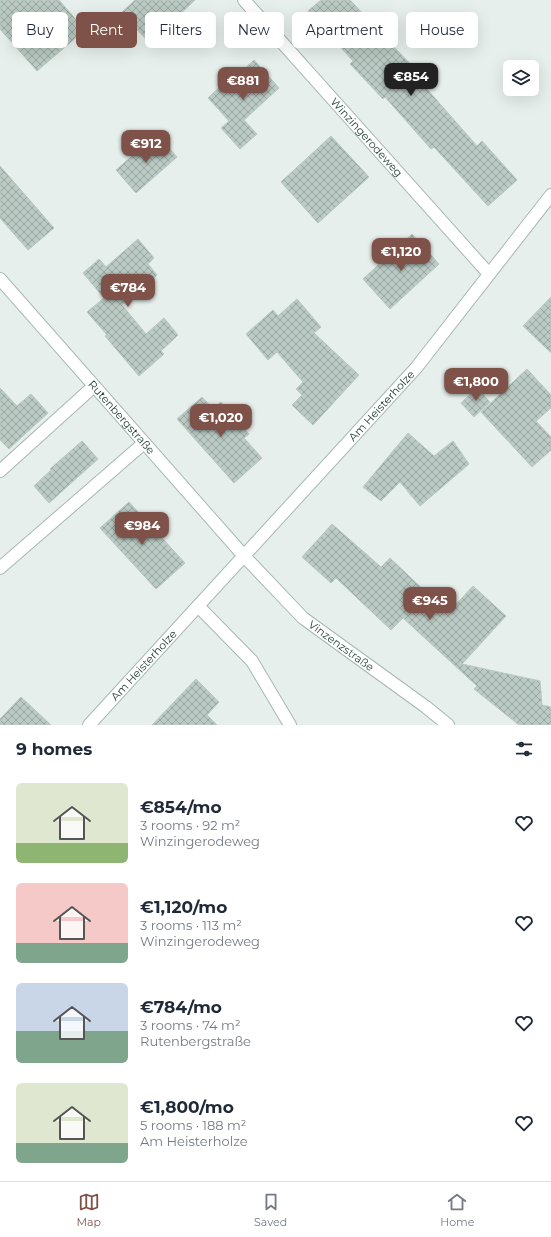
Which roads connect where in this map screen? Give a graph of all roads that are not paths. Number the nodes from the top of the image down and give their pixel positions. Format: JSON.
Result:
{"nodes":[{"id":1,"x":244,"y":0,"type":"edge"},
{"id":2,"x":551,"y":194,"type":"edge"},
{"id":3,"x":489,"y":274,"type":"junction"},
{"id":4,"x":0,"y":279,"type":"edge"},
{"id":5,"x":94,"y":386,"type":"junction"},
{"id":6,"x":144,"y":443,"type":"junction"},
{"id":7,"x":0,"y":471,"type":"edge"},
{"id":8,"x":244,"y":556,"type":"junction"},
{"id":9,"x":0,"y":568,"type":"edge"},
{"id":10,"x":198,"y":606,"type":"junction"},
{"id":11,"x":89,"y":725,"type":"edge"},
{"id":12,"x":290,"y":725,"type":"edge"},
{"id":13,"x":448,"y":725,"type":"edge"}],
"edges":[{"from":1,"to":3,"type":"street","name":"Winzingerodeweg"},
{"from":2,"to":3,"type":"street","name":"Am Heisterholze"},
{"from":3,"to":8,"type":"street","name":"Am Heisterholze"},
{"from":4,"to":5,"type":"street","name":"Rutenbergstraße"},
{"from":5,"to":6,"type":"street","name":"Rutenbergstraße"},
{"from":5,"to":7,"type":"street"},
{"from":6,"to":8,"type":"street","name":"Rutenbergstraße"},
{"from":6,"to":9,"type":"street"},
{"from":8,"to":10,"type":"street","name":"Am Heisterholze"},
{"from":8,"to":13,"type":"street","name":"Vinzenzstraße"},
{"from":10,"to":11,"type":"street","name":"Am Heisterholze"},
{"from":10,"to":12,"type":"street"}]}
